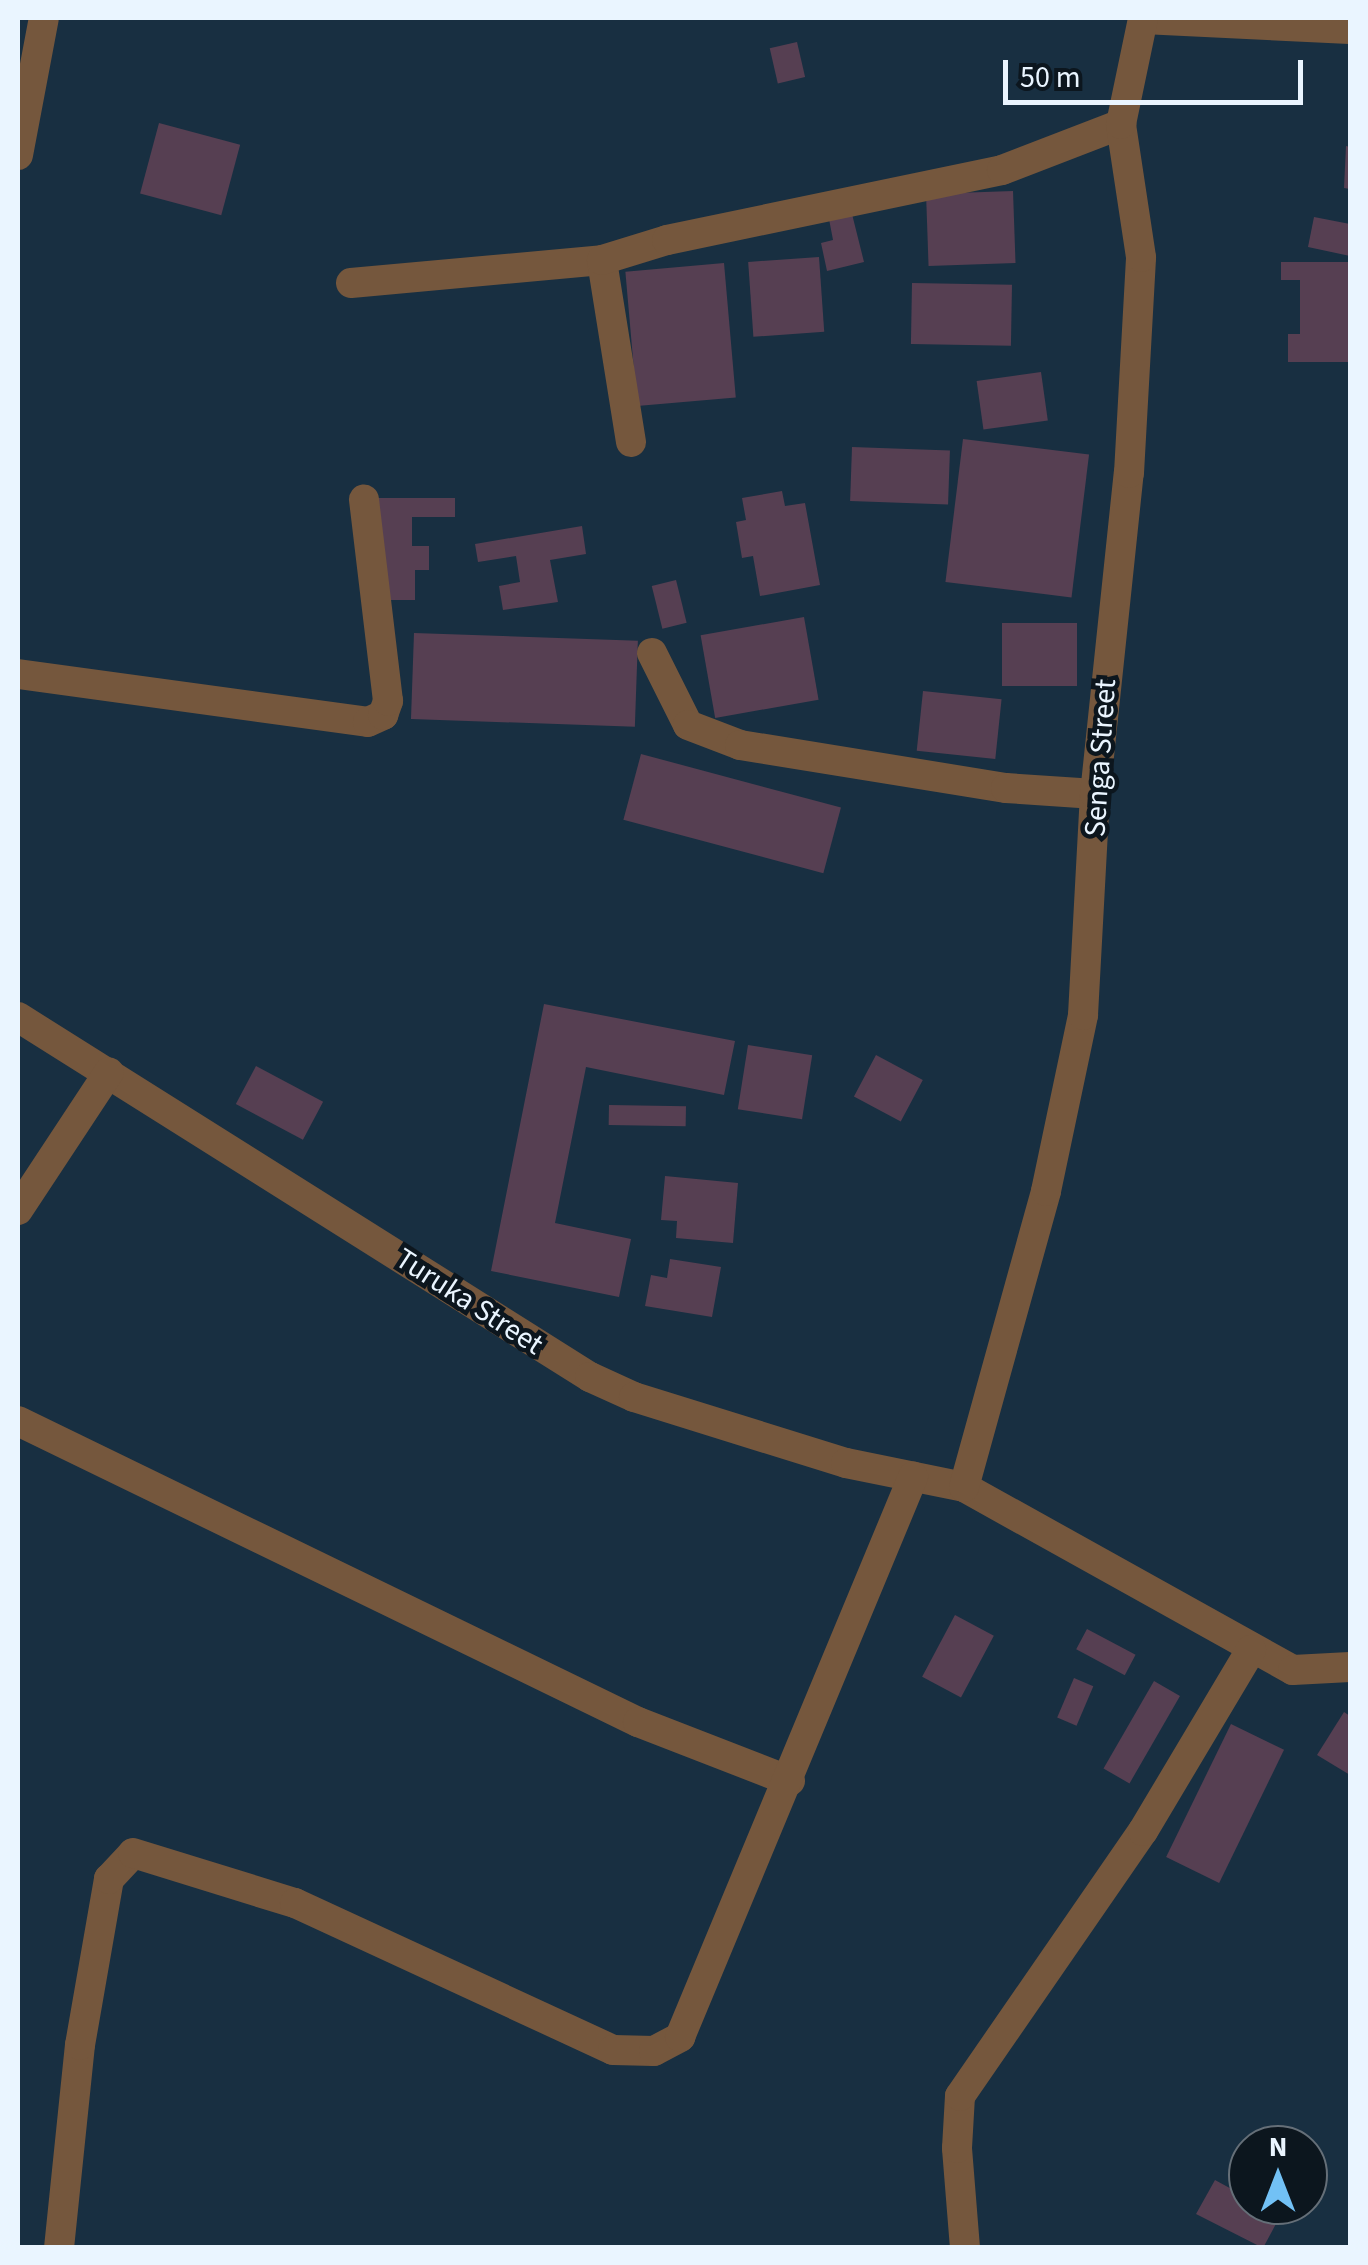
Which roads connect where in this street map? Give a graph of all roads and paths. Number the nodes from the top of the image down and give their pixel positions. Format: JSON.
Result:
{"nodes":[{"id":1,"x":44,"y":18,"type":"edge"},
{"id":2,"x":1143,"y":18,"type":"edge"},
{"id":3,"x":1350,"y":28,"type":"edge"},
{"id":4,"x":1121,"y":124,"type":"junction"},
{"id":5,"x":18,"y":154,"type":"edge"},
{"id":6,"x":602,"y":260,"type":"junction"},
{"id":7,"x":351,"y":283,"type":"dead end"},
{"id":8,"x":631,"y":442,"type":"dead end"},
{"id":9,"x":364,"y":499,"type":"dead end"},
{"id":10,"x":652,"y":653,"type":"dead end"},
{"id":11,"x":18,"y":674,"type":"edge"},
{"id":12,"x":1095,"y":794,"type":"junction"},
{"id":13,"x":18,"y":1017,"type":"edge"},
{"id":14,"x":110,"y":1072,"type":"junction"},
{"id":15,"x":18,"y":1210,"type":"edge"},
{"id":16,"x":18,"y":1421,"type":"edge"},
{"id":17,"x":913,"y":1476,"type":"junction"},
{"id":18,"x":964,"y":1487,"type":"junction"},
{"id":19,"x":1252,"y":1650,"type":"junction"},
{"id":20,"x":1350,"y":1667,"type":"edge"},
{"id":21,"x":790,"y":1782,"type":"junction"},
{"id":22,"x":59,"y":2248,"type":"edge"},
{"id":23,"x":965,"y":2248,"type":"edge"}],
"edges":[{"from":1,"to":5,"type":"street"},
{"from":2,"to":3,"type":"street"},
{"from":2,"to":4,"type":"street","name":"Senga Street"},
{"from":4,"to":6,"type":"street"},
{"from":4,"to":12,"type":"street","name":"Senga Street"},
{"from":6,"to":7,"type":"street"},
{"from":6,"to":8,"type":"street"},
{"from":9,"to":11,"type":"street"},
{"from":10,"to":12,"type":"street"},
{"from":12,"to":18,"type":"street","name":"Senga Street"},
{"from":13,"to":14,"type":"street","name":"Turuka Street"},
{"from":14,"to":15,"type":"street"},
{"from":14,"to":17,"type":"street","name":"Turuka Street"},
{"from":16,"to":21,"type":"street"},
{"from":17,"to":18,"type":"street","name":"Turuka Street"},
{"from":17,"to":21,"type":"street"},
{"from":18,"to":19,"type":"street","name":"Turuka Street"},
{"from":19,"to":20,"type":"street","name":"Turuka Street"},
{"from":19,"to":23,"type":"street"},
{"from":21,"to":22,"type":"street"}]}
